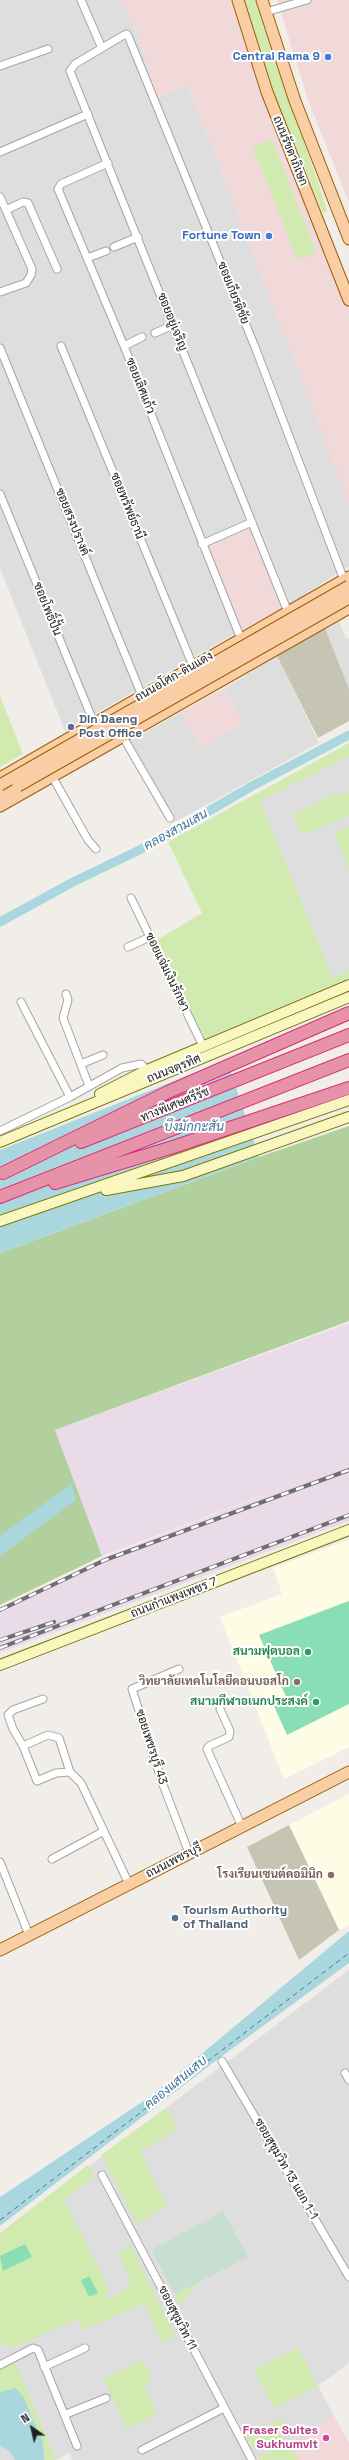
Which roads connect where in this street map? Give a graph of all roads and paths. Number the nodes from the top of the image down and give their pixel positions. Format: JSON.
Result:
{"nodes":[{"id":1,"x":80,"y":0,"type":"edge"},
{"id":2,"x":238,"y":0,"type":"edge"},
{"id":3,"x":262,"y":0,"type":"edge"},
{"id":4,"x":307,"y":0,"type":"edge"},
{"id":5,"x":266,"y":12,"type":"junction"},
{"id":6,"x":102,"y":46,"type":"junction"},
{"id":7,"x":48,"y":49,"type":"dead end"},
{"id":8,"x":0,"y":66,"type":"edge"},
{"id":9,"x":88,"y":114,"type":"junction"},
{"id":10,"x":0,"y":152,"type":"edge"},
{"id":11,"x":108,"y":163,"type":"junction"},
{"id":12,"x":0,"y":197,"type":"edge"},
{"id":13,"x":6,"y":210,"type":"junction"},
{"id":14,"x":138,"y":237,"type":"junction"},
{"id":15,"x":349,"y":239,"type":"edge"},
{"id":16,"x":114,"y":247,"type":"dead end"},
{"id":17,"x":106,"y":251,"type":"dead end"},
{"id":18,"x":87,"y":258,"type":"junction"},
{"id":19,"x":57,"y":269,"type":"dead end"},
{"id":20,"x":0,"y":292,"type":"edge"},
{"id":21,"x":348,"y":296,"type":"edge"},
{"id":22,"x":174,"y":325,"type":"junction"},
{"id":23,"x":155,"y":333,"type":"dead end"},
{"id":24,"x":142,"y":337,"type":"dead end"},
{"id":25,"x":61,"y":346,"type":"dead end"},
{"id":26,"x":124,"y":346,"type":"junction"},
{"id":27,"x":0,"y":348,"type":"edge"},
{"id":28,"x":0,"y":494,"type":"edge"},
{"id":29,"x":252,"y":522,"type":"junction"},
{"id":30,"x":202,"y":544,"type":"junction"},
{"id":31,"x":347,"y":581,"type":"edge"},
{"id":32,"x":349,"y":598,"type":"edge"},
{"id":33,"x":349,"y":608,"type":"edge"},
{"id":34,"x":288,"y":612,"type":"junction"},
{"id":35,"x":261,"y":628,"type":"junction"},
{"id":36,"x":241,"y":639,"type":"junction"},
{"id":37,"x":273,"y":651,"type":"junction"},
{"id":38,"x":211,"y":656,"type":"junction"},
{"id":39,"x":193,"y":666,"type":"junction"},
{"id":40,"x":222,"y":679,"type":"junction"},
{"id":41,"x":142,"y":696,"type":"junction"},
{"id":42,"x":94,"y":723,"type":"junction"},
{"id":43,"x":123,"y":737,"type":"junction"},
{"id":44,"x":52,"y":776,"type":"junction"},
{"id":45,"x":0,"y":778,"type":"edge"},
{"id":46,"x":0,"y":785,"type":"edge"},
{"id":47,"x":0,"y":796,"type":"edge"},
{"id":48,"x":0,"y":806,"type":"edge"},
{"id":49,"x":170,"y":818,"type":"dead end"},
{"id":50,"x":96,"y":849,"type":"dead end"},
{"id":51,"x":131,"y":898,"type":"dead end"},
{"id":52,"x":150,"y":937,"type":"junction"},
{"id":53,"x":128,"y":947,"type":"dead end"},
{"id":54,"x":349,"y":985,"type":"edge"},
{"id":55,"x":66,"y":994,"type":"dead end"},
{"id":56,"x":349,"y":997,"type":"edge"},
{"id":57,"x":21,"y":1002,"type":"dead end"},
{"id":58,"x":349,"y":1013,"type":"edge"},
{"id":59,"x":349,"y":1036,"type":"edge"},
{"id":60,"x":203,"y":1046,"type":"junction"},
{"id":61,"x":103,"y":1054,"type":"dead end"},
{"id":62,"x":349,"y":1060,"type":"edge"},
{"id":63,"x":80,"y":1064,"type":"junction"},
{"id":64,"x":147,"y":1070,"type":"junction"},
{"id":65,"x":89,"y":1086,"type":"junction"},
{"id":66,"x":349,"y":1088,"type":"edge"},
{"id":67,"x":70,"y":1097,"type":"junction"},
{"id":68,"x":349,"y":1100,"type":"edge"},
{"id":69,"x":349,"y":1117,"type":"edge"},
{"id":70,"x":56,"y":1118,"type":"junction"},
{"id":71,"x":0,"y":1131,"type":"edge"},
{"id":72,"x":0,"y":1142,"type":"edge"},
{"id":73,"x":2,"y":1174,"type":"edge"},
{"id":74,"x":0,"y":1197,"type":"edge"},
{"id":75,"x":73,"y":1197,"type":"junction"},
{"id":76,"x":0,"y":1200,"type":"edge"},
{"id":77,"x":0,"y":1221,"type":"edge"},
{"id":78,"x":349,"y":1530,"type":"edge"},
{"id":79,"x":0,"y":1665,"type":"edge"},
{"id":80,"x":180,"y":1669,"type":"dead end"},
{"id":81,"x":43,"y":1699,"type":"dead end"},
{"id":82,"x":220,"y":1708,"type":"dead end"},
{"id":83,"x":23,"y":1746,"type":"junction"},
{"id":84,"x":70,"y":1772,"type":"junction"},
{"id":85,"x":349,"y":1772,"type":"edge"},
{"id":86,"x":242,"y":1827,"type":"junction"},
{"id":87,"x":104,"y":1830,"type":"junction"},
{"id":88,"x":189,"y":1853,"type":"junction"},
{"id":89,"x":52,"y":1859,"type":"dead end"},
{"id":90,"x":0,"y":1862,"type":"edge"},
{"id":91,"x":129,"y":1884,"type":"junction"},
{"id":92,"x":29,"y":1935,"type":"junction"},
{"id":93,"x":0,"y":1950,"type":"edge"},
{"id":94,"x":222,"y":2061,"type":"dead end"},
{"id":95,"x":345,"y":2073,"type":"dead end"},
{"id":96,"x":349,"y":2080,"type":"edge"},
{"id":97,"x":102,"y":2175,"type":"dead end"},
{"id":98,"x":349,"y":2277,"type":"edge"},
{"id":99,"x":84,"y":2348,"type":"dead end"},
{"id":100,"x":0,"y":2365,"type":"edge"},
{"id":101,"x":44,"y":2367,"type":"junction"},
{"id":102,"x":106,"y":2398,"type":"dead end"},
{"id":103,"x":224,"y":2408,"type":"junction"},
{"id":104,"x":64,"y":2415,"type":"junction"},
{"id":105,"x":77,"y":2446,"type":"dead end"},
{"id":106,"x":142,"y":2450,"type":"dead end"},
{"id":107,"x":252,"y":2460,"type":"edge"}],
"edges":[{"from":1,"to":6,"type":"street"},
{"from":2,"to":21,"type":"main road","name":"ถนนรัชดาภิเษก"},
{"from":3,"to":5,"type":"main road","name":"ถนนรัชดาภิเษก"},
{"from":4,"to":5,"type":"street"},
{"from":5,"to":15,"type":"main road","name":"ถนนรัชดาภิเษก"},
{"from":6,"to":9,"type":"street","name":"ซอยอยู่เจริญ"},
{"from":6,"to":31,"type":"street","name":"ซอยเกียรติชัย"},
{"from":7,"to":8,"type":"street"},
{"from":9,"to":10,"type":"street"},
{"from":9,"to":11,"type":"street","name":"ซอยอยู่เจริญ"},
{"from":11,"to":14,"type":"street","name":"ซอยอยู่เจริญ"},
{"from":11,"to":18,"type":"street","name":"ซอยเลิศแก้ว"},
{"from":12,"to":13,"type":"street"},
{"from":13,"to":19,"type":"street"},
{"from":13,"to":20,"type":"street"},
{"from":14,"to":16,"type":"street"},
{"from":14,"to":22,"type":"street","name":"ซอยอยู่เจริญ"},
{"from":17,"to":18,"type":"street"},
{"from":18,"to":26,"type":"street","name":"ซอยเลิศแก้ว"},
{"from":22,"to":23,"type":"street"},
{"from":22,"to":29,"type":"street","name":"ซอยอยู่เจริญ"},
{"from":24,"to":26,"type":"street"},
{"from":25,"to":39,"type":"street","name":"ซอยทรัพย์ธานี"},
{"from":26,"to":30,"type":"street","name":"ซอยเลิศแก้ว"},
{"from":27,"to":41,"type":"street","name":"ซอยสรงปรางค์"},
{"from":28,"to":42,"type":"street","name":"ซอยโพธิ์ปั้น"},
{"from":29,"to":30,"type":"street"},
{"from":29,"to":34,"type":"street","name":"ซอยอยู่เจริญ"},
{"from":30,"to":36,"type":"street","name":"ซอยเลิศแก้ว"},
{"from":31,"to":34,"type":"main road","name":"ถนนอโศก-ดินแดง"},
{"from":31,"to":46,"type":"main road","name":"ถนนอโศก-ดินแดง","bridge":true},
{"from":32,"to":47,"type":"main road","name":"ถนนอโศก-ดินแดง","bridge":true},
{"from":33,"to":37,"type":"main road"},
{"from":34,"to":35,"type":"main road","name":"ถนนอโศก-ดินแดง"},
{"from":35,"to":36,"type":"main road","name":"ถนนอโศก-ดินแดง"},
{"from":35,"to":37,"type":"main road"},
{"from":36,"to":38,"type":"main road","name":"ถนนอโศก-ดินแดง"},
{"from":37,"to":40,"type":"main road"},
{"from":38,"to":39,"type":"main road","name":"ถนนอโศก-ดินแดง"},
{"from":38,"to":40,"type":"main road"},
{"from":39,"to":41,"type":"main road","name":"ถนนอโศก-ดินแดง"},
{"from":40,"to":43,"type":"main road"},
{"from":41,"to":42,"type":"main road","name":"ถนนอโศก-ดินแดง"},
{"from":42,"to":45,"type":"main road","name":"ถนนอโศก-ดินแดง"},
{"from":43,"to":44,"type":"main road"},
{"from":43,"to":49,"type":"street"},
{"from":44,"to":48,"type":"main road"},
{"from":44,"to":50,"type":"street"},
{"from":51,"to":52,"type":"street","name":"ซอยแจ่มเงินรักษา"},
{"from":52,"to":53,"type":"street"},
{"from":52,"to":60,"type":"street","name":"ซอยแจ่มเงินรักษา"},
{"from":54,"to":60,"type":"main road"},
{"from":55,"to":63,"type":"street"},
{"from":56,"to":70,"type":"main road","name":"ถนนจตุรทิศ"},
{"from":57,"to":67,"type":"street"},
{"from":58,"to":73,"type":"highway"},
{"from":59,"to":73,"type":"highway","name":"ทางพิเศษศรีรัช"},
{"from":60,"to":64,"type":"main road"},
{"from":61,"to":63,"type":"street"},
{"from":62,"to":74,"type":"highway","name":"ทางพิเศษศรีรัช"},
{"from":63,"to":65,"type":"street"},
{"from":64,"to":65,"type":"street"},
{"from":64,"to":70,"type":"main road"},
{"from":65,"to":67,"type":"street"},
{"from":66,"to":76,"type":"highway"},
{"from":67,"to":71,"type":"street"},
{"from":68,"to":75,"type":"main road"},
{"from":69,"to":75,"type":"main road"},
{"from":70,"to":72,"type":"main road","name":"ถนนจตุรทิศ"},
{"from":75,"to":77,"type":"main road"},
{"from":78,"to":79,"type":"main road","name":"ถนนกำแพงเพชร 7"},
{"from":80,"to":88,"type":"street","name":"ซอยเพชรบุรี 43"},
{"from":81,"to":83,"type":"street"},
{"from":82,"to":86,"type":"street"},
{"from":83,"to":84,"type":"street"},
{"from":83,"to":84,"type":"street"},
{"from":84,"to":87,"type":"street"},
{"from":85,"to":86,"type":"main road","name":"ถนนเพชรบุรี"},
{"from":86,"to":88,"type":"main road","name":"ถนนเพชรบุรี"},
{"from":87,"to":89,"type":"street"},
{"from":87,"to":91,"type":"street"},
{"from":88,"to":91,"type":"main road","name":"ถนนเพชรบุรี"},
{"from":90,"to":92,"type":"street"},
{"from":91,"to":92,"type":"main road","name":"ถนนเพชรบุรี"},
{"from":92,"to":93,"type":"main road","name":"ถนนเพชรบุรี"},
{"from":94,"to":98,"type":"street","name":"ซอยสุขุมวิท 13 แยก 1-1"},
{"from":95,"to":96,"type":"street"},
{"from":97,"to":103,"type":"street","name":"ซอยสุขุมวิท 11"},
{"from":99,"to":101,"type":"street"},
{"from":100,"to":101,"type":"street"},
{"from":101,"to":104,"type":"street"},
{"from":102,"to":104,"type":"street"},
{"from":103,"to":106,"type":"street"},
{"from":103,"to":107,"type":"street","name":"ซอยสุขุมวิท 11"},
{"from":104,"to":105,"type":"street"}]}
